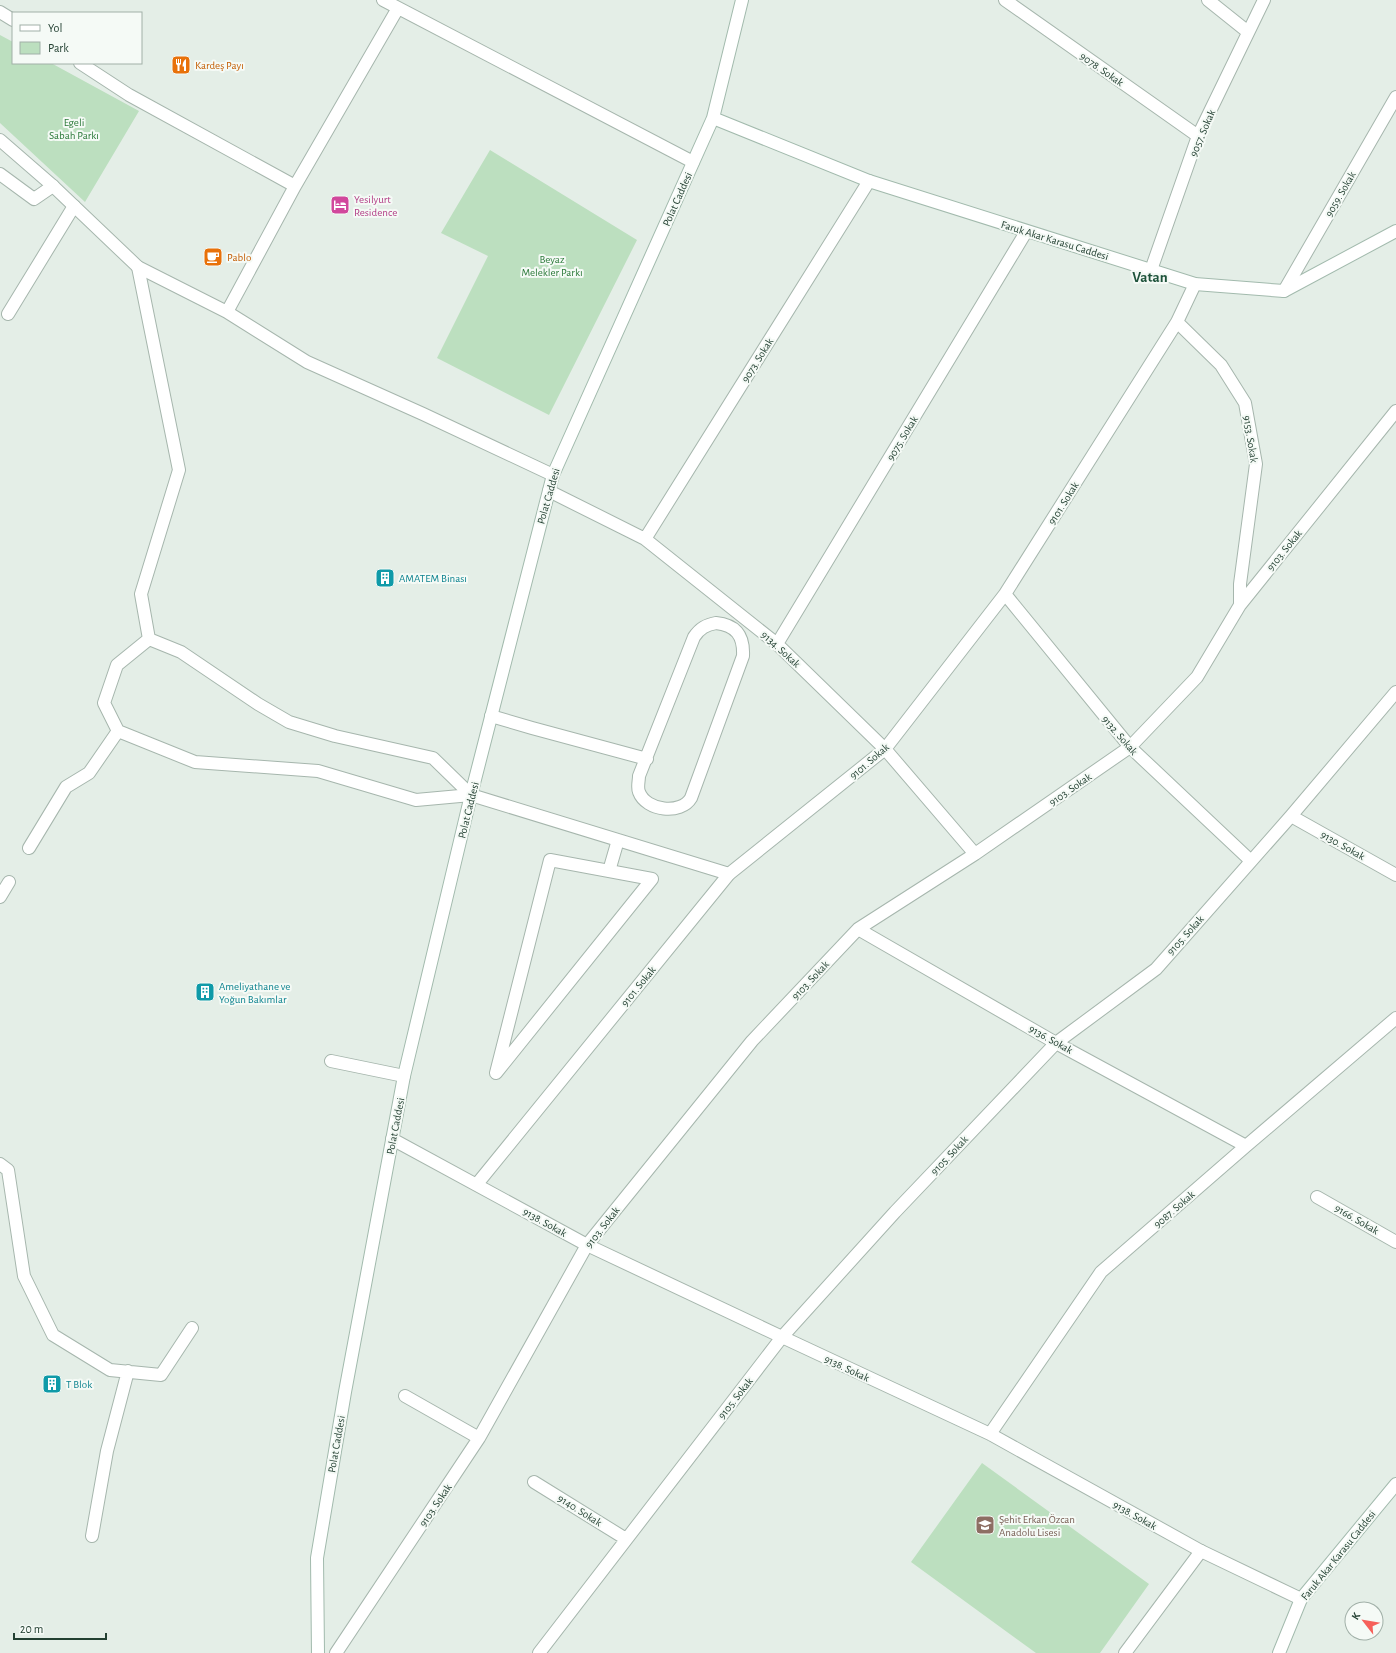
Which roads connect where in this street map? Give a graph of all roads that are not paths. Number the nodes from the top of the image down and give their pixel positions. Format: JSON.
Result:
{"nodes":[{"id":1,"x":383,"y":0,"type":"edge"},
{"id":2,"x":742,"y":0,"type":"edge"},
{"id":3,"x":1005,"y":0,"type":"edge"},
{"id":4,"x":1208,"y":0,"type":"edge"},
{"id":5,"x":1264,"y":0,"type":"edge"},
{"id":6,"x":398,"y":8,"type":"junction"},
{"id":7,"x":0,"y":12,"type":"edge"},
{"id":8,"x":12,"y":19,"type":"edge"},
{"id":9,"x":1248,"y":32,"type":"junction"},
{"id":10,"x":82,"y":64,"type":"edge"},
{"id":11,"x":1396,"y":97,"type":"edge"},
{"id":12,"x":713,"y":118,"type":"junction"},
{"id":13,"x":1198,"y":136,"type":"junction"},
{"id":14,"x":0,"y":140,"type":"edge"},
{"id":15,"x":693,"y":162,"type":"junction"},
{"id":16,"x":0,"y":174,"type":"edge"},
{"id":17,"x":869,"y":181,"type":"junction"},
{"id":18,"x":53,"y":186,"type":"junction"},
{"id":19,"x":295,"y":186,"type":"junction"},
{"id":20,"x":74,"y":206,"type":"junction"},
{"id":21,"x":1396,"y":231,"type":"edge"},
{"id":22,"x":1026,"y":232,"type":"junction"},
{"id":23,"x":138,"y":267,"type":"junction"},
{"id":24,"x":1151,"y":270,"type":"junction"},
{"id":25,"x":1195,"y":284,"type":"junction"},
{"id":26,"x":1284,"y":291,"type":"junction"},
{"id":27,"x":226,"y":312,"type":"junction"},
{"id":28,"x":8,"y":314,"type":"dead end"},
{"id":29,"x":1177,"y":322,"type":"junction"},
{"id":30,"x":1396,"y":412,"type":"edge"},
{"id":31,"x":553,"y":475,"type":"junction"},
{"id":32,"x":549,"y":490,"type":"junction"},
{"id":33,"x":645,"y":539,"type":"junction"},
{"id":34,"x":1005,"y":594,"type":"junction"},
{"id":35,"x":1240,"y":604,"type":"junction"},
{"id":36,"x":149,"y":639,"type":"junction"},
{"id":37,"x":777,"y":644,"type":"junction"},
{"id":38,"x":1396,"y":692,"type":"edge"},
{"id":39,"x":491,"y":716,"type":"junction"},
{"id":40,"x":118,"y":731,"type":"junction"},
{"id":41,"x":1130,"y":748,"type":"junction"},
{"id":42,"x":885,"y":749,"type":"junction"},
{"id":43,"x":646,"y":759,"type":"junction"},
{"id":44,"x":471,"y":794,"type":"junction"},
{"id":45,"x":1290,"y":816,"type":"junction"},
{"id":46,"x":618,"y":840,"type":"junction"},
{"id":47,"x":29,"y":848,"type":"dead end"},
{"id":48,"x":975,"y":854,"type":"junction"},
{"id":49,"x":1251,"y":861,"type":"junction"},
{"id":50,"x":609,"y":871,"type":"junction"},
{"id":51,"x":730,"y":874,"type":"junction"},
{"id":52,"x":1396,"y":875,"type":"edge"},
{"id":53,"x":9,"y":882,"type":"dead end"},
{"id":54,"x":0,"y":897,"type":"edge"},
{"id":55,"x":858,"y":929,"type":"junction"},
{"id":56,"x":1396,"y":1018,"type":"edge"},
{"id":57,"x":1056,"y":1043,"type":"junction"},
{"id":58,"x":331,"y":1061,"type":"dead end"},
{"id":59,"x":404,"y":1076,"type":"junction"},
{"id":60,"x":392,"y":1139,"type":"junction"},
{"id":61,"x":1246,"y":1146,"type":"junction"},
{"id":62,"x":0,"y":1164,"type":"edge"},
{"id":63,"x":476,"y":1184,"type":"junction"},
{"id":64,"x":1317,"y":1197,"type":"dead end"},
{"id":65,"x":1396,"y":1242,"type":"edge"},
{"id":66,"x":587,"y":1245,"type":"junction"},
{"id":67,"x":192,"y":1328,"type":"dead end"},
{"id":68,"x":782,"y":1337,"type":"junction"},
{"id":69,"x":128,"y":1372,"type":"junction"},
{"id":70,"x":405,"y":1396,"type":"dead end"},
{"id":71,"x":990,"y":1434,"type":"junction"},
{"id":72,"x":479,"y":1438,"type":"junction"},
{"id":73,"x":534,"y":1482,"type":"dead end"},
{"id":74,"x":1396,"y":1484,"type":"edge"},
{"id":75,"x":92,"y":1536,"type":"dead end"},
{"id":76,"x":626,"y":1539,"type":"junction"},
{"id":77,"x":1201,"y":1551,"type":"junction"},
{"id":78,"x":1301,"y":1599,"type":"junction"},
{"id":79,"x":318,"y":1653,"type":"edge"},
{"id":80,"x":336,"y":1653,"type":"edge"},
{"id":81,"x":539,"y":1653,"type":"edge"},
{"id":82,"x":1125,"y":1653,"type":"edge"},
{"id":83,"x":1279,"y":1653,"type":"edge"}],
"edges":[{"from":1,"to":6,"type":"street"},
{"from":2,"to":12,"type":"street","name":"Polat Caddesi"},
{"from":3,"to":13,"type":"street","name":"9078. Sokak"},
{"from":4,"to":9,"type":"street"},
{"from":5,"to":9,"type":"street","name":"9057. Sokak"},
{"from":6,"to":15,"type":"street"},
{"from":6,"to":19,"type":"street"},
{"from":7,"to":8,"type":"street"},
{"from":9,"to":13,"type":"street","name":"9057. Sokak"},
{"from":10,"to":19,"type":"street"},
{"from":11,"to":26,"type":"street","name":"9059. Sokak"},
{"from":12,"to":15,"type":"street","name":"Polat Caddesi"},
{"from":12,"to":17,"type":"street","name":"Faruk Akar Karasu Caddesi"},
{"from":13,"to":24,"type":"street","name":"9057. Sokak"},
{"from":14,"to":18,"type":"street"},
{"from":15,"to":31,"type":"street","name":"Polat Caddesi"},
{"from":16,"to":18,"type":"street"},
{"from":17,"to":22,"type":"street","name":"Faruk Akar Karasu Caddesi"},
{"from":17,"to":33,"type":"street","name":"9073. Sokak"},
{"from":18,"to":20,"type":"street"},
{"from":19,"to":27,"type":"street"},
{"from":20,"to":23,"type":"street"},
{"from":20,"to":28,"type":"street"},
{"from":21,"to":26,"type":"street"},
{"from":22,"to":24,"type":"street","name":"Faruk Akar Karasu Caddesi"},
{"from":22,"to":37,"type":"street","name":"9075. Sokak"},
{"from":23,"to":27,"type":"street"},
{"from":23,"to":36,"type":"street"},
{"from":24,"to":25,"type":"street","name":"Faruk Akar Karasu Caddesi"},
{"from":25,"to":26,"type":"street","name":"Faruk Akar Karasu Caddesi"},
{"from":25,"to":29,"type":"street","name":"9101. Sokak"},
{"from":27,"to":31,"type":"street"},
{"from":29,"to":34,"type":"street","name":"9101. Sokak"},
{"from":29,"to":35,"type":"street","name":"9153. Sokak"},
{"from":30,"to":35,"type":"street","name":"9103. Sokak"},
{"from":31,"to":32,"type":"street","name":"Polat Caddesi"},
{"from":32,"to":33,"type":"street","name":"9134. Sokak"},
{"from":32,"to":39,"type":"street","name":"Polat Caddesi"},
{"from":33,"to":37,"type":"street","name":"9134. Sokak"},
{"from":34,"to":41,"type":"street","name":"9132. Sokak"},
{"from":34,"to":42,"type":"street","name":"9101. Sokak"},
{"from":35,"to":41,"type":"street","name":"9103. Sokak"},
{"from":36,"to":40,"type":"street"},
{"from":36,"to":44,"type":"street"},
{"from":37,"to":42,"type":"street","name":"9134. Sokak"},
{"from":38,"to":45,"type":"street","name":"9105. Sokak"},
{"from":39,"to":43,"type":"street"},
{"from":39,"to":44,"type":"street","name":"Polat Caddesi"},
{"from":40,"to":44,"type":"street"},
{"from":40,"to":47,"type":"street"},
{"from":41,"to":48,"type":"street","name":"9103. Sokak"},
{"from":41,"to":49,"type":"street","name":"9132. Sokak"},
{"from":42,"to":48,"type":"street","name":"9134. Sokak"},
{"from":42,"to":51,"type":"street","name":"9101. Sokak"},
{"from":43,"to":43,"type":"street"},
{"from":44,"to":46,"type":"street"},
{"from":44,"to":59,"type":"street","name":"Polat Caddesi"},
{"from":45,"to":49,"type":"street","name":"9105. Sokak"},
{"from":45,"to":52,"type":"street","name":"9130. Sokak"},
{"from":46,"to":50,"type":"street"},
{"from":46,"to":51,"type":"street"},
{"from":48,"to":55,"type":"street","name":"9103. Sokak"},
{"from":49,"to":57,"type":"street","name":"9105. Sokak"},
{"from":50,"to":50,"type":"street"},
{"from":51,"to":63,"type":"street","name":"9101. Sokak"},
{"from":53,"to":54,"type":"street"},
{"from":55,"to":57,"type":"street","name":"9136. Sokak"},
{"from":55,"to":66,"type":"street","name":"9103. Sokak"},
{"from":56,"to":61,"type":"street","name":"9087. Sokak"},
{"from":57,"to":61,"type":"street","name":"9136. Sokak"},
{"from":57,"to":68,"type":"street","name":"9105. Sokak"},
{"from":58,"to":59,"type":"street"},
{"from":59,"to":60,"type":"street","name":"Polat Caddesi"},
{"from":60,"to":63,"type":"street","name":"9138. Sokak"},
{"from":60,"to":79,"type":"street","name":"Polat Caddesi"},
{"from":61,"to":71,"type":"street","name":"9087. Sokak"},
{"from":62,"to":69,"type":"street"},
{"from":63,"to":66,"type":"street","name":"9138. Sokak"},
{"from":64,"to":65,"type":"street","name":"9166. Sokak"},
{"from":66,"to":68,"type":"street","name":"9138. Sokak"},
{"from":66,"to":72,"type":"street","name":"9103. Sokak"},
{"from":67,"to":69,"type":"street"},
{"from":68,"to":71,"type":"street","name":"9138. Sokak"},
{"from":68,"to":76,"type":"street","name":"9105. Sokak"},
{"from":69,"to":75,"type":"street"},
{"from":70,"to":72,"type":"street"},
{"from":71,"to":77,"type":"street","name":"9138. Sokak"},
{"from":72,"to":80,"type":"street","name":"9103. Sokak"},
{"from":73,"to":76,"type":"street","name":"9140. Sokak"},
{"from":74,"to":78,"type":"street","name":"Faruk Akar Karasu Caddesi"},
{"from":76,"to":81,"type":"street","name":"9105. Sokak"},
{"from":77,"to":78,"type":"street","name":"9138. Sokak"},
{"from":77,"to":82,"type":"street"},
{"from":78,"to":83,"type":"street","name":"Faruk Akar Karasu Caddesi"}]}
